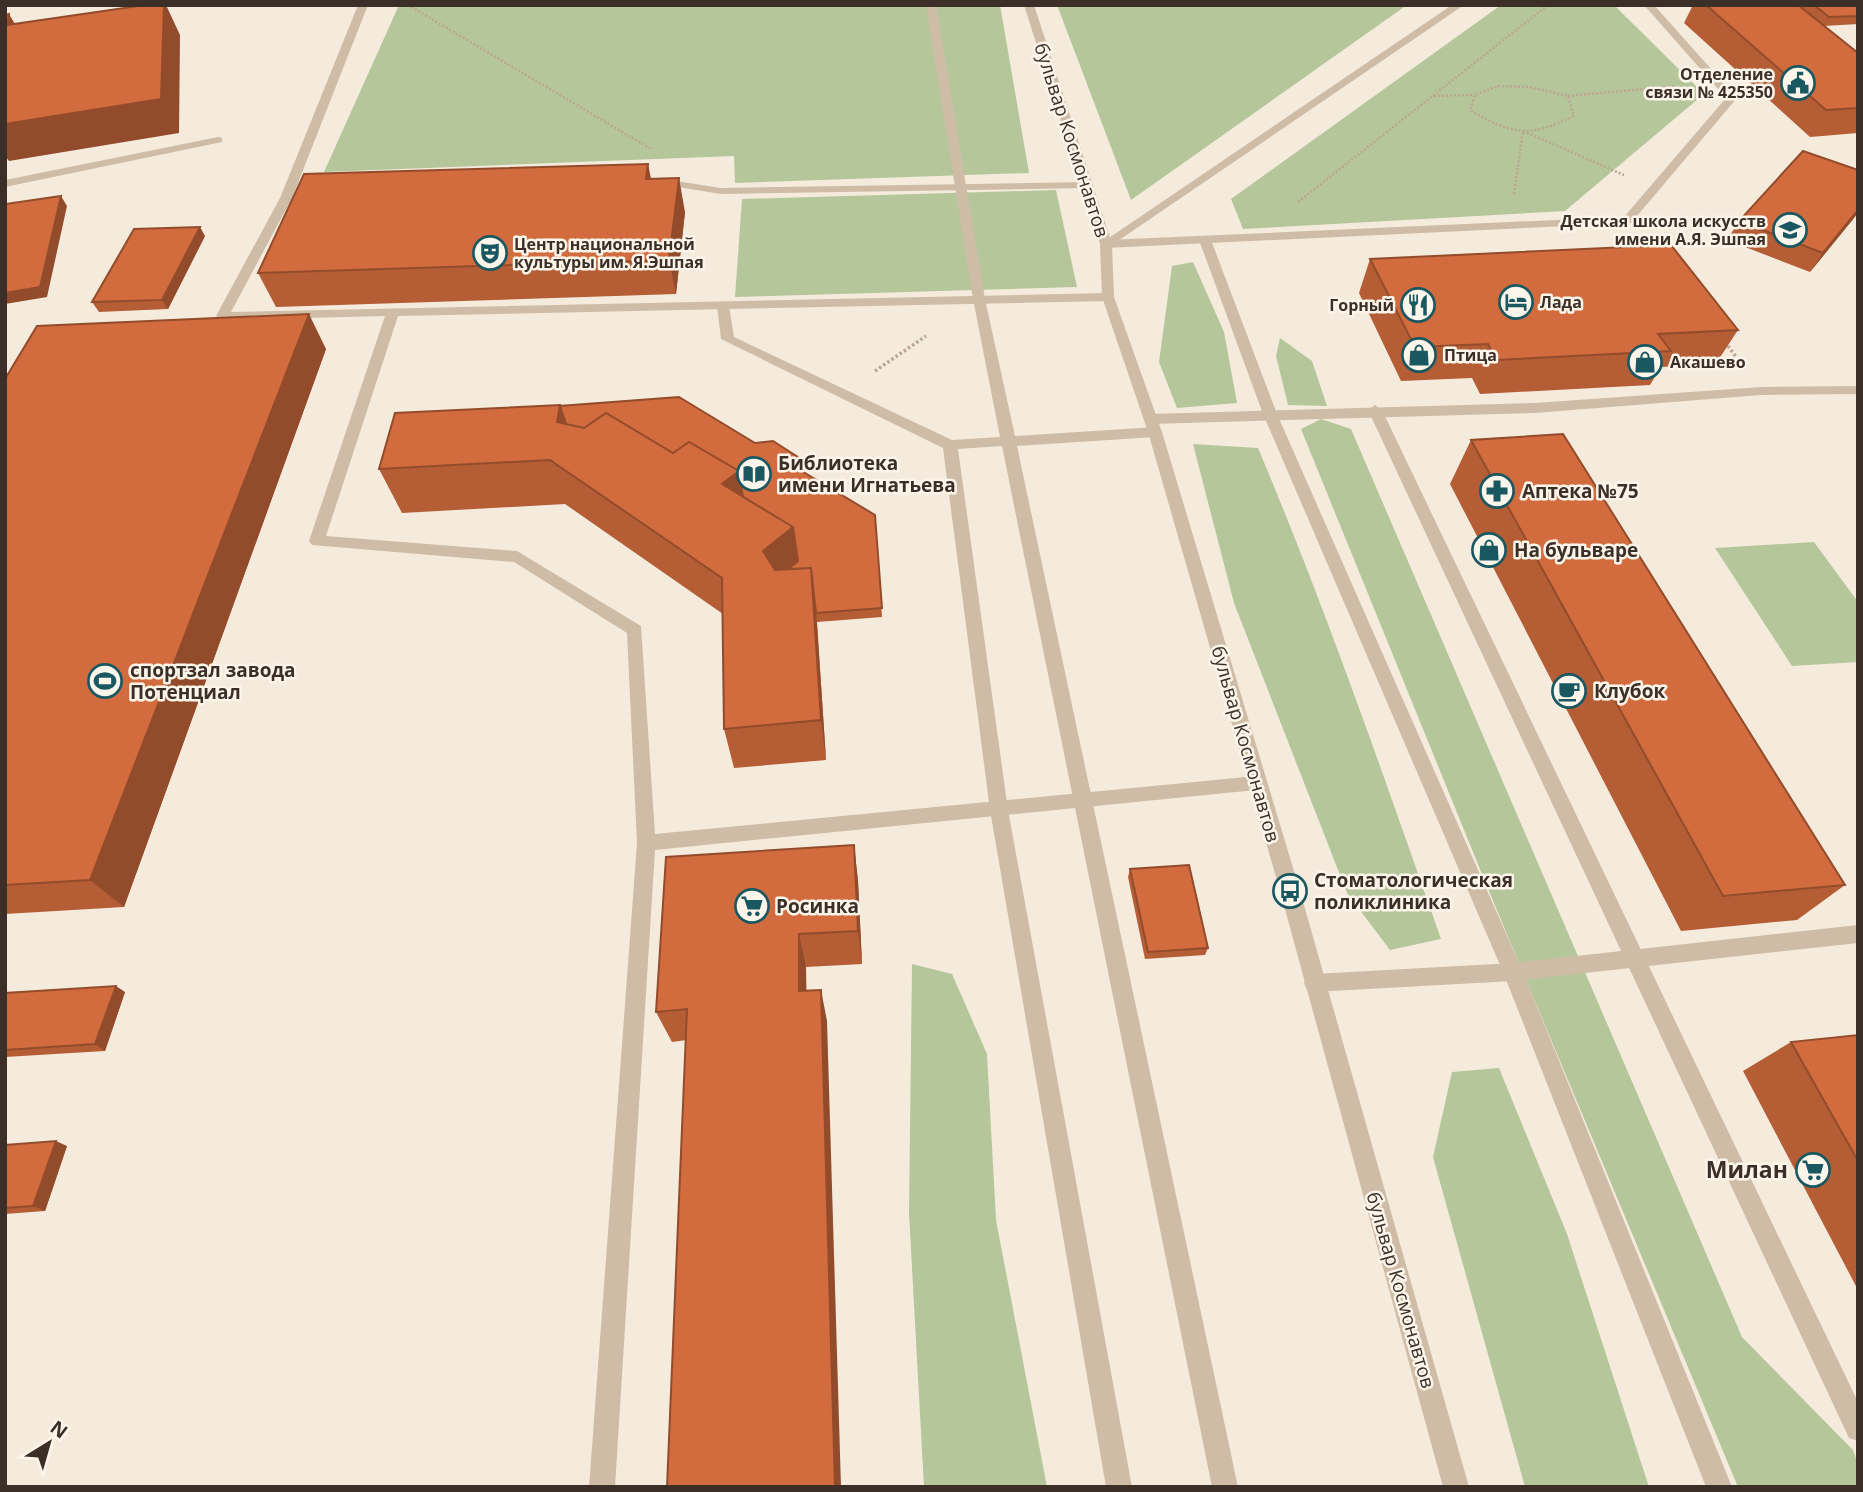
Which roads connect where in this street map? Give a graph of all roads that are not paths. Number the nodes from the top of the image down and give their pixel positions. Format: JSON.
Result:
{"nodes":[{"id":1,"x":363,"y":5,"type":"edge"},
{"id":2,"x":931,"y":5,"type":"edge"},
{"id":3,"x":1029,"y":5,"type":"edge"},
{"id":4,"x":1459,"y":5,"type":"edge"},
{"id":5,"x":1649,"y":5,"type":"edge"},
{"id":6,"x":218,"y":140,"type":"dead end"},
{"id":7,"x":646,"y":182,"type":"edge"},
{"id":8,"x":5,"y":184,"type":"edge"},
{"id":9,"x":961,"y":185,"type":"junction"},
{"id":10,"x":1087,"y":186,"type":"junction"},
{"id":11,"x":300,"y":197,"type":"edge"},
{"id":12,"x":286,"y":198,"type":"junction"},
{"id":13,"x":1205,"y":240,"type":"junction"},
{"id":14,"x":1106,"y":244,"type":"junction"},
{"id":15,"x":1108,"y":297,"type":"junction"},
{"id":16,"x":979,"y":299,"type":"junction"},
{"id":17,"x":723,"y":306,"type":"junction"},
{"id":18,"x":393,"y":313,"type":"junction"},
{"id":19,"x":1858,"y":390,"type":"edge"},
{"id":20,"x":1375,"y":410,"type":"junction"},
{"id":21,"x":1270,"y":414,"type":"junction"},
{"id":22,"x":1153,"y":425,"type":"junction"},
{"id":23,"x":1008,"y":443,"type":"junction"},
{"id":24,"x":950,"y":445,"type":"junction"},
{"id":25,"x":1256,"y":783,"type":"junction"},
{"id":26,"x":1083,"y":802,"type":"junction"},
{"id":27,"x":999,"y":810,"type":"junction"},
{"id":28,"x":646,"y":844,"type":"junction"},
{"id":29,"x":1858,"y":934,"type":"edge"},
{"id":30,"x":1637,"y":959,"type":"junction"},
{"id":31,"x":1513,"y":972,"type":"junction"},
{"id":32,"x":1314,"y":984,"type":"junction"},
{"id":33,"x":1858,"y":1429,"type":"edge"},
{"id":34,"x":602,"y":1487,"type":"edge"},
{"id":35,"x":1119,"y":1487,"type":"edge"},
{"id":36,"x":1225,"y":1487,"type":"edge"},
{"id":37,"x":1456,"y":1487,"type":"edge"},
{"id":38,"x":1719,"y":1487,"type":"edge"}],
"edges":[{"from":1,"to":12,"type":"street"},
{"from":2,"to":9,"type":"street"},
{"from":3,"to":10,"type":"street","name":"бульвар Космонавтов"},
{"from":4,"to":14,"type":"street"},
{"from":5,"to":13,"type":"street"},
{"from":6,"to":8,"type":"street"},
{"from":7,"to":9,"type":"street"},
{"from":9,"to":10,"type":"street"},
{"from":9,"to":16,"type":"street"},
{"from":10,"to":14,"type":"street","name":"бульвар Космонавтов"},
{"from":11,"to":12,"type":"street"},
{"from":12,"to":18,"type":"street"},
{"from":13,"to":14,"type":"street"},
{"from":13,"to":21,"type":"street"},
{"from":14,"to":15,"type":"street","name":"бульвар Космонавтов"},
{"from":15,"to":16,"type":"street"},
{"from":15,"to":22,"type":"street","name":"бульвар Космонавтов"},
{"from":16,"to":17,"type":"street"},
{"from":16,"to":23,"type":"street"},
{"from":17,"to":18,"type":"street"},
{"from":17,"to":24,"type":"street"},
{"from":18,"to":28,"type":"street"},
{"from":19,"to":20,"type":"street"},
{"from":20,"to":21,"type":"street"},
{"from":20,"to":30,"type":"street"},
{"from":21,"to":22,"type":"street"},
{"from":21,"to":31,"type":"street"},
{"from":22,"to":23,"type":"street"},
{"from":22,"to":25,"type":"street","name":"бульвар Космонавтов"},
{"from":23,"to":24,"type":"street"},
{"from":23,"to":26,"type":"street"},
{"from":24,"to":27,"type":"street"},
{"from":25,"to":26,"type":"street"},
{"from":25,"to":32,"type":"street","name":"бульвар Космонавтов"},
{"from":26,"to":27,"type":"street"},
{"from":26,"to":36,"type":"street"},
{"from":27,"to":28,"type":"street"},
{"from":27,"to":35,"type":"street"},
{"from":28,"to":34,"type":"street"},
{"from":29,"to":30,"type":"street"},
{"from":30,"to":31,"type":"street"},
{"from":30,"to":33,"type":"street"},
{"from":31,"to":32,"type":"street"},
{"from":31,"to":38,"type":"street"},
{"from":32,"to":37,"type":"street","name":"бульвар Космонавтов"}]}
